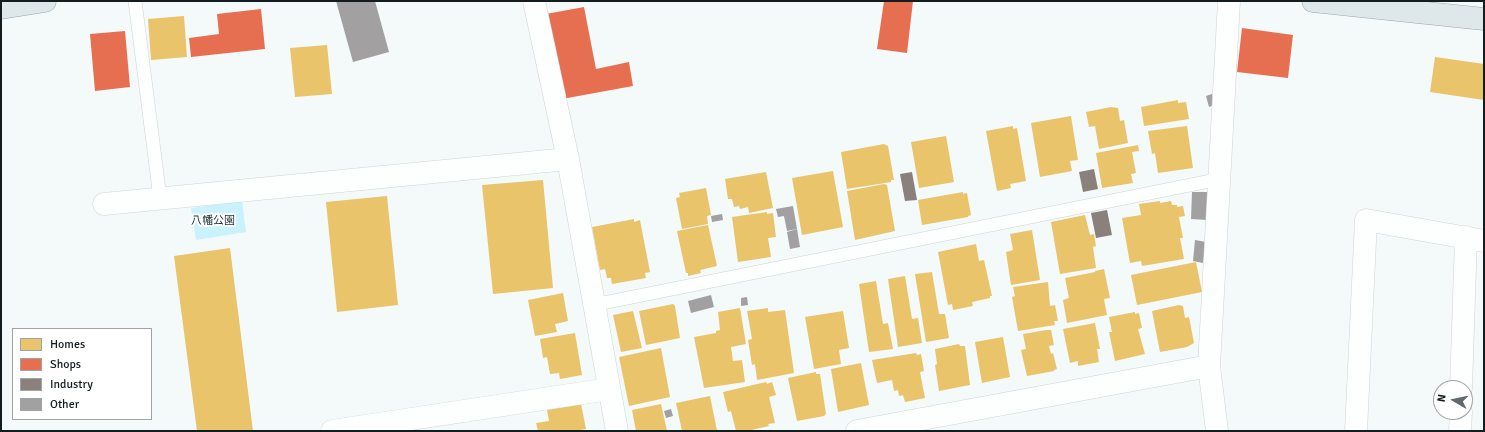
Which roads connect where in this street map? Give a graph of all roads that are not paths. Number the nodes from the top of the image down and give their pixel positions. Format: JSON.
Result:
{"nodes":[{"id":1,"x":45,"y":1,"type":"edge"},
{"id":2,"x":135,"y":1,"type":"edge"},
{"id":3,"x":534,"y":1,"type":"edge"},
{"id":4,"x":1229,"y":1,"type":"edge"},
{"id":5,"x":1313,"y":1,"type":"edge"},
{"id":6,"x":1,"y":8,"type":"edge"},
{"id":7,"x":1484,"y":19,"type":"edge"},
{"id":8,"x":568,"y":159,"type":"junction"},
{"id":9,"x":1220,"y":179,"type":"junction"},
{"id":10,"x":160,"y":198,"type":"junction"},
{"id":11,"x":104,"y":204,"type":"dead end"},
{"id":12,"x":1475,"y":239,"type":"edge"},
{"id":13,"x":593,"y":305,"type":"junction"},
{"id":14,"x":1210,"y":366,"type":"junction"},
{"id":15,"x":1462,"y":380,"type":"edge"},
{"id":16,"x":609,"y":389,"type":"junction"},
{"id":17,"x":1461,"y":420,"type":"edge"},
{"id":18,"x":332,"y":431,"type":"edge"},
{"id":19,"x":617,"y":431,"type":"edge"},
{"id":20,"x":857,"y":431,"type":"edge"},
{"id":21,"x":1217,"y":431,"type":"edge"},
{"id":22,"x":1356,"y":431,"type":"edge"},
{"id":23,"x":1460,"y":431,"type":"edge"}],
"edges":[{"from":1,"to":6,"type":"main road"},
{"from":2,"to":10,"type":"lane"},
{"from":3,"to":8,"type":"street"},
{"from":4,"to":9,"type":"street"},
{"from":5,"to":7,"type":"main road"},
{"from":8,"to":10,"type":"street"},
{"from":8,"to":13,"type":"street"},
{"from":9,"to":13,"type":"lane"},
{"from":9,"to":14,"type":"street"},
{"from":10,"to":11,"type":"street"},
{"from":12,"to":15,"type":"street"},
{"from":12,"to":22,"type":"street"},
{"from":13,"to":16,"type":"street"},
{"from":14,"to":20,"type":"street"},
{"from":14,"to":21,"type":"street"},
{"from":16,"to":18,"type":"street"},
{"from":16,"to":19,"type":"street"},
{"from":17,"to":23,"type":"street"}]}
